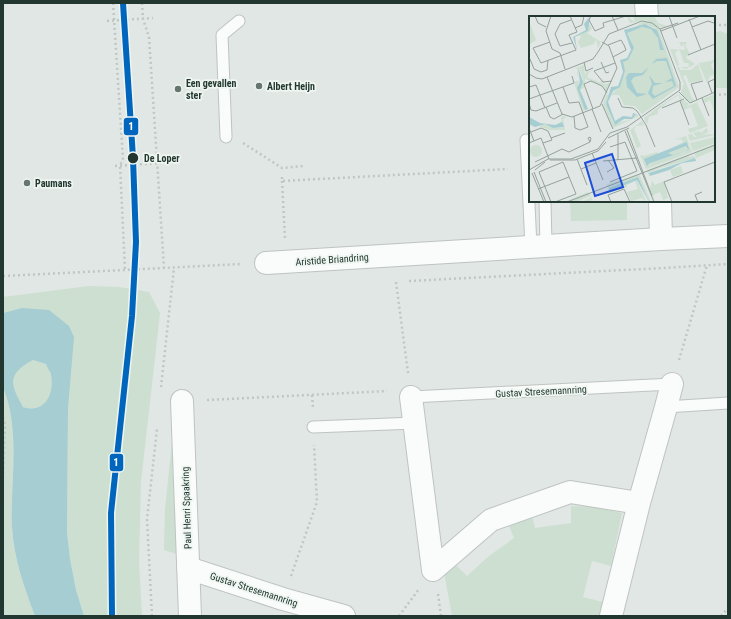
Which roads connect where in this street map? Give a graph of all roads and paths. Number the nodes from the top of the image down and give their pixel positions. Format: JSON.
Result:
{"nodes":[{"id":1,"x":113,"y":3,"type":"edge"},
{"id":2,"x":142,"y":3,"type":"edge"},
{"id":3,"x":646,"y":3,"type":"edge"},
{"id":4,"x":647,"y":16,"type":"edge"},
{"id":5,"x":143,"y":18,"type":"junction"},
{"id":6,"x":153,"y":18,"type":"dead end"},
{"id":7,"x":114,"y":20,"type":"junction"},
{"id":8,"x":107,"y":21,"type":"dead end"},
{"id":9,"x":239,"y":22,"type":"dead end"},
{"id":10,"x":715,"y":25,"type":"edge"},
{"id":11,"x":728,"y":25,"type":"edge"},
{"id":12,"x":728,"y":94,"type":"edge"},
{"id":13,"x":715,"y":95,"type":"edge"},
{"id":14,"x":226,"y":137,"type":"joint"},
{"id":15,"x":526,"y":140,"type":"dead end"},
{"id":16,"x":156,"y":163,"type":"junction"},
{"id":17,"x":161,"y":163,"type":"dead end"},
{"id":18,"x":120,"y":165,"type":"junction"},
{"id":19,"x":115,"y":166,"type":"dead end"},
{"id":20,"x":304,"y":166,"type":"dead end"},
{"id":21,"x":528,"y":168,"type":"junction"},
{"id":22,"x":529,"y":175,"type":"edge"},
{"id":23,"x":533,"y":202,"type":"edge"},
{"id":24,"x":545,"y":202,"type":"edge"},
{"id":25,"x":660,"y":202,"type":"edge"},
{"id":26,"x":728,"y":236,"type":"edge"},
{"id":27,"x":661,"y":239,"type":"junction"},
{"id":28,"x":539,"y":246,"type":"junction"},
{"id":29,"x":276,"y":262,"type":"junction"},
{"id":30,"x":707,"y":265,"type":"dead end"},
{"id":31,"x":164,"y":268,"type":"junction"},
{"id":32,"x":125,"y":270,"type":"junction"},
{"id":33,"x":3,"y":276,"type":"edge"},
{"id":34,"x":396,"y":282,"type":"dead end"},
{"id":35,"x":672,"y":384,"type":"junction"},
{"id":36,"x":410,"y":394,"type":"junction"},
{"id":37,"x":312,"y":395,"type":"junction"},
{"id":38,"x":182,"y":401,"type":"joint"},
{"id":39,"x":728,"y":404,"type":"edge"},
{"id":40,"x":666,"y":407,"type":"junction"},
{"id":41,"x":3,"y":417,"type":"edge"},
{"id":42,"x":415,"y":423,"type":"junction"},
{"id":43,"x":313,"y":427,"type":"junction"},
{"id":44,"x":3,"y":478,"type":"edge"},
{"id":45,"x":639,"y":503,"type":"junction"},
{"id":46,"x":188,"y":568,"type":"junction"},
{"id":47,"x":433,"y":570,"type":"junction"},
{"id":48,"x":283,"y":599,"type":"junction"},
{"id":49,"x":728,"y":608,"type":"edge"},
{"id":50,"x":190,"y":616,"type":"edge"},
{"id":51,"x":344,"y":616,"type":"edge"},
{"id":52,"x":399,"y":616,"type":"edge"},
{"id":53,"x":610,"y":616,"type":"edge"},
{"id":54,"x":723,"y":616,"type":"edge"}],
"edges":[{"from":1,"to":7,"type":"path"},
{"from":2,"to":5,"type":"path"},
{"from":3,"to":4,"type":"street"},
{"from":5,"to":6,"type":"path"},
{"from":5,"to":7,"type":"path"},
{"from":5,"to":16,"type":"path"},
{"from":7,"to":8,"type":"path"},
{"from":7,"to":18,"type":"path"},
{"from":9,"to":14,"type":"lane"},
{"from":10,"to":11,"type":"path"},
{"from":12,"to":13,"type":"path"},
{"from":14,"to":20,"type":"path"},
{"from":15,"to":21,"type":"lane"},
{"from":16,"to":17,"type":"path"},
{"from":16,"to":18,"type":"path"},
{"from":16,"to":31,"type":"path"},
{"from":18,"to":19,"type":"path"},
{"from":18,"to":32,"type":"path"},
{"from":21,"to":22,"type":"lane"},
{"from":21,"to":29,"type":"path"},
{"from":23,"to":28,"type":"lane"},
{"from":24,"to":28,"type":"lane"},
{"from":25,"to":27,"type":"street"},
{"from":26,"to":27,"type":"street","name":"Aristide Briandring"},
{"from":27,"to":28,"type":"street","name":"Aristide Briandring"},
{"from":28,"to":29,"type":"street","name":"Aristide Briandring"},
{"from":29,"to":31,"type":"path"},
{"from":30,"to":35,"type":"path"},
{"from":31,"to":32,"type":"path"},
{"from":32,"to":33,"type":"path"},
{"from":34,"to":36,"type":"path"},
{"from":35,"to":36,"type":"lane","name":"Gustav Stresemannring"},
{"from":35,"to":40,"type":"street"},
{"from":36,"to":37,"type":"path"},
{"from":36,"to":42,"type":"street"},
{"from":37,"to":38,"type":"path"},
{"from":37,"to":43,"type":"path"},
{"from":38,"to":46,"type":"street","name":"Paul Henri Spaakring"},
{"from":39,"to":40,"type":"lane"},
{"from":40,"to":45,"type":"street"},
{"from":41,"to":44,"type":"path"},
{"from":42,"to":43,"type":"lane"},
{"from":42,"to":47,"type":"street"},
{"from":43,"to":48,"type":"path"},
{"from":45,"to":47,"type":"street"},
{"from":45,"to":53,"type":"street"},
{"from":46,"to":48,"type":"street","name":"Gustav Stresemannring"},
{"from":46,"to":50,"type":"street","name":"Paul Henri Spaakring"},
{"from":47,"to":52,"type":"path"},
{"from":48,"to":51,"type":"street","name":"Gustav Stresemannring"},
{"from":49,"to":54,"type":"path"}]}
